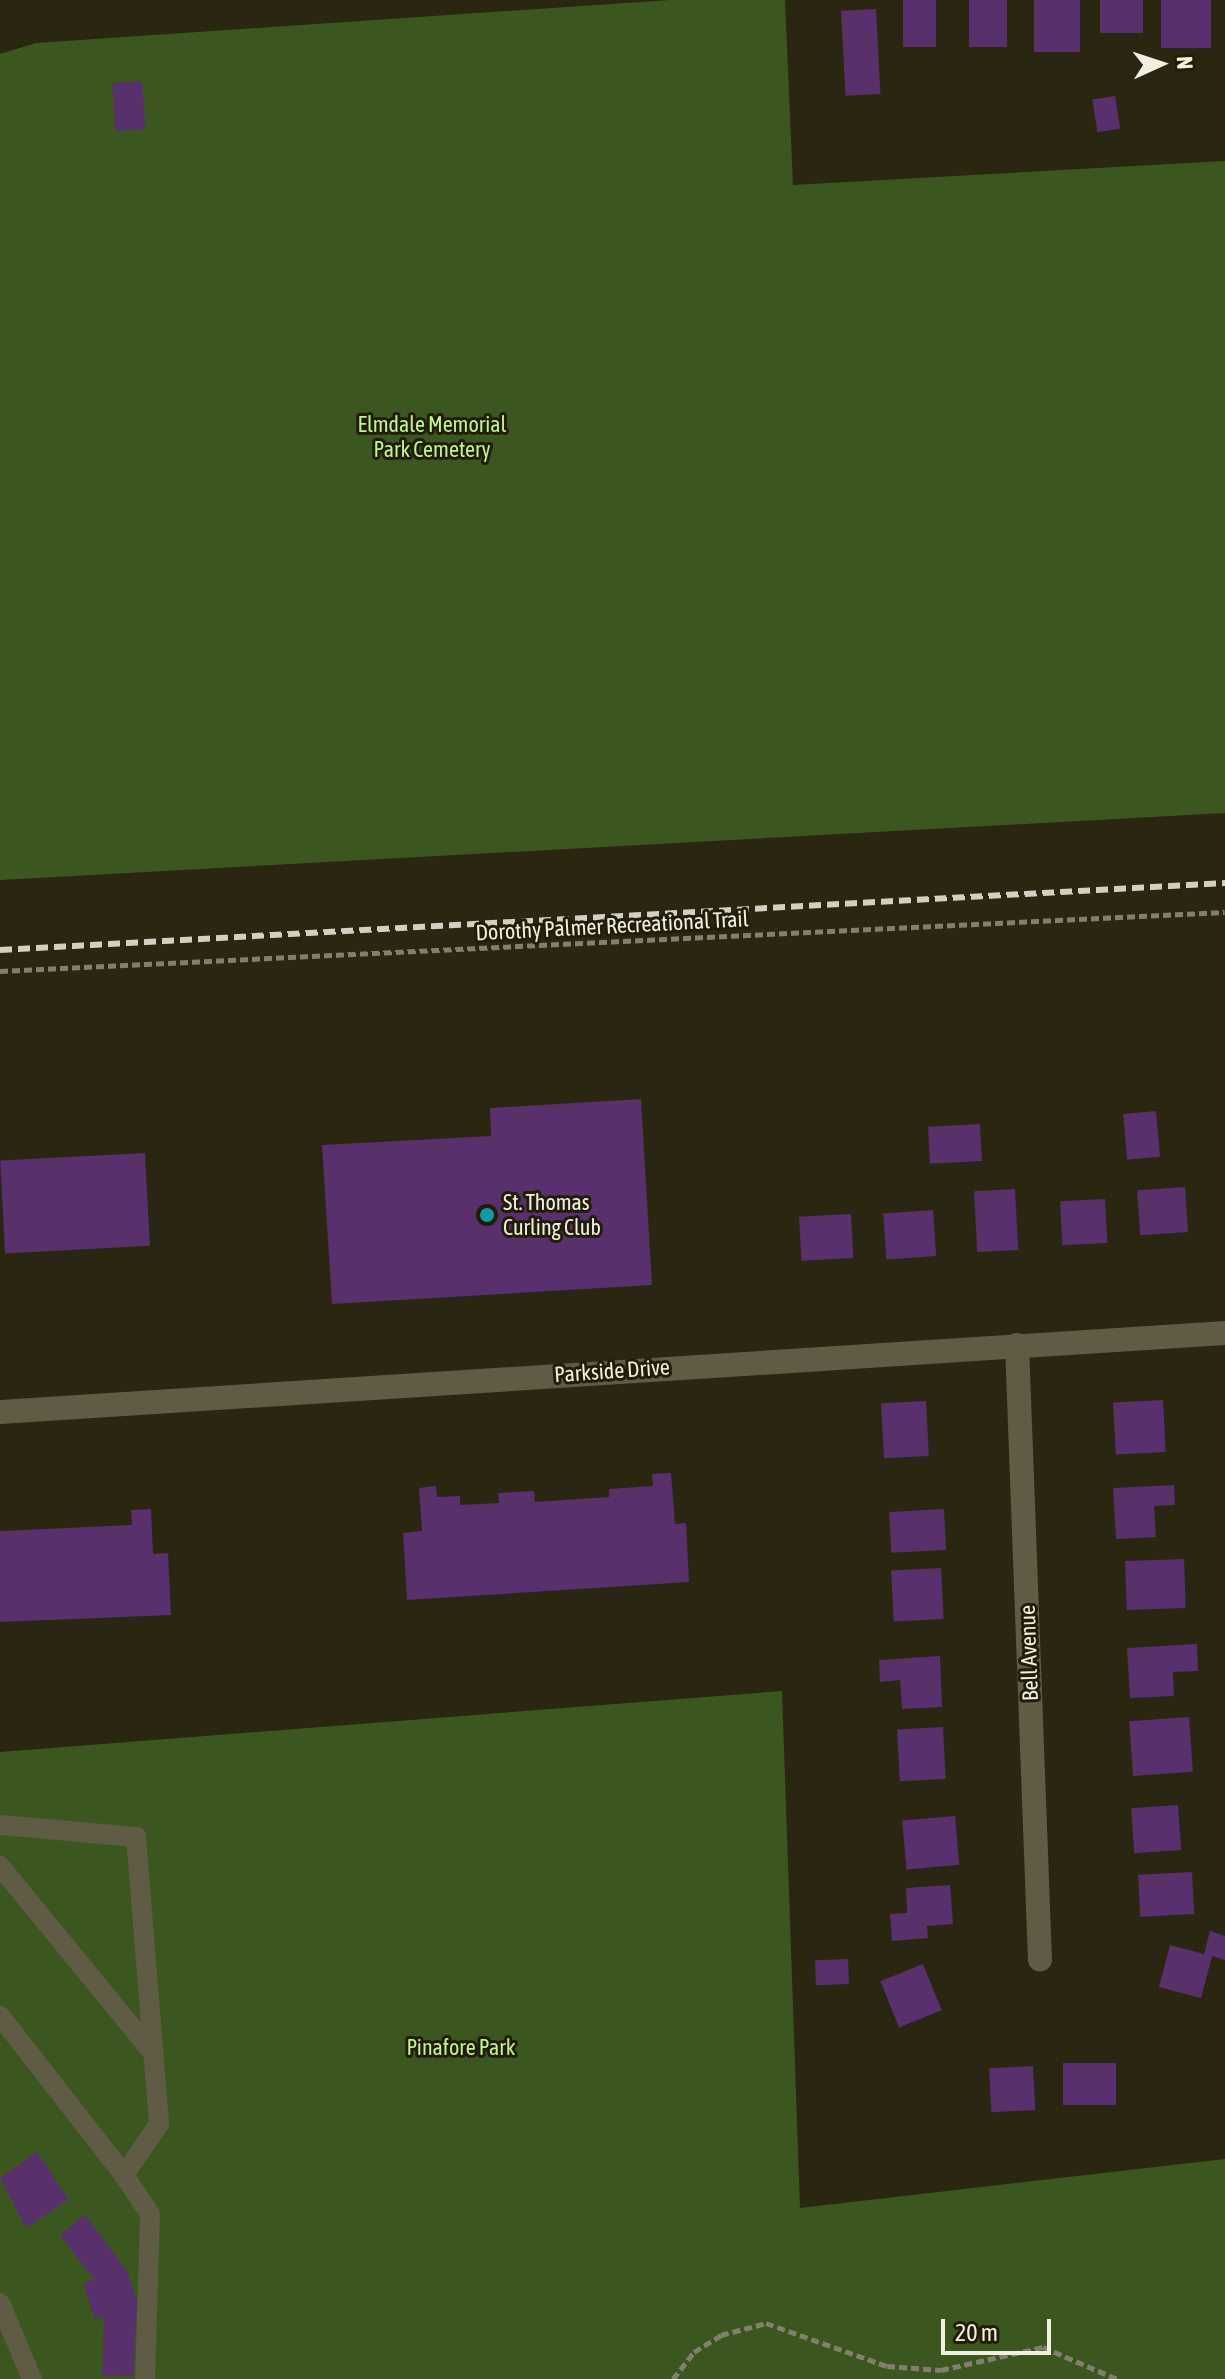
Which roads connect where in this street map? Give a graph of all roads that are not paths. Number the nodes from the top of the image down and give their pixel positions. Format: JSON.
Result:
{"nodes":[{"id":1,"x":1225,"y":1333,"type":"edge"},
{"id":2,"x":1017,"y":1345,"type":"junction"},
{"id":3,"x":0,"y":1412,"type":"edge"},
{"id":4,"x":0,"y":1825,"type":"edge"},
{"id":5,"x":0,"y":1866,"type":"edge"},
{"id":6,"x":1040,"y":1960,"type":"dead end"},
{"id":7,"x":0,"y":2016,"type":"edge"},
{"id":8,"x":152,"y":2052,"type":"junction"},
{"id":9,"x":124,"y":2175,"type":"junction"},
{"id":10,"x":0,"y":2303,"type":"edge"},
{"id":11,"x":32,"y":2379,"type":"edge"},
{"id":12,"x":145,"y":2379,"type":"edge"}],
"edges":[{"from":1,"to":2,"type":"street","name":"Parkside Drive"},
{"from":2,"to":3,"type":"street","name":"Parkside Drive"},
{"from":2,"to":6,"type":"street","name":"Bell Avenue"},
{"from":4,"to":8,"type":"lane"},
{"from":5,"to":8,"type":"lane"},
{"from":7,"to":9,"type":"lane"},
{"from":8,"to":9,"type":"lane"},
{"from":9,"to":12,"type":"lane"},
{"from":10,"to":11,"type":"lane"}]}
